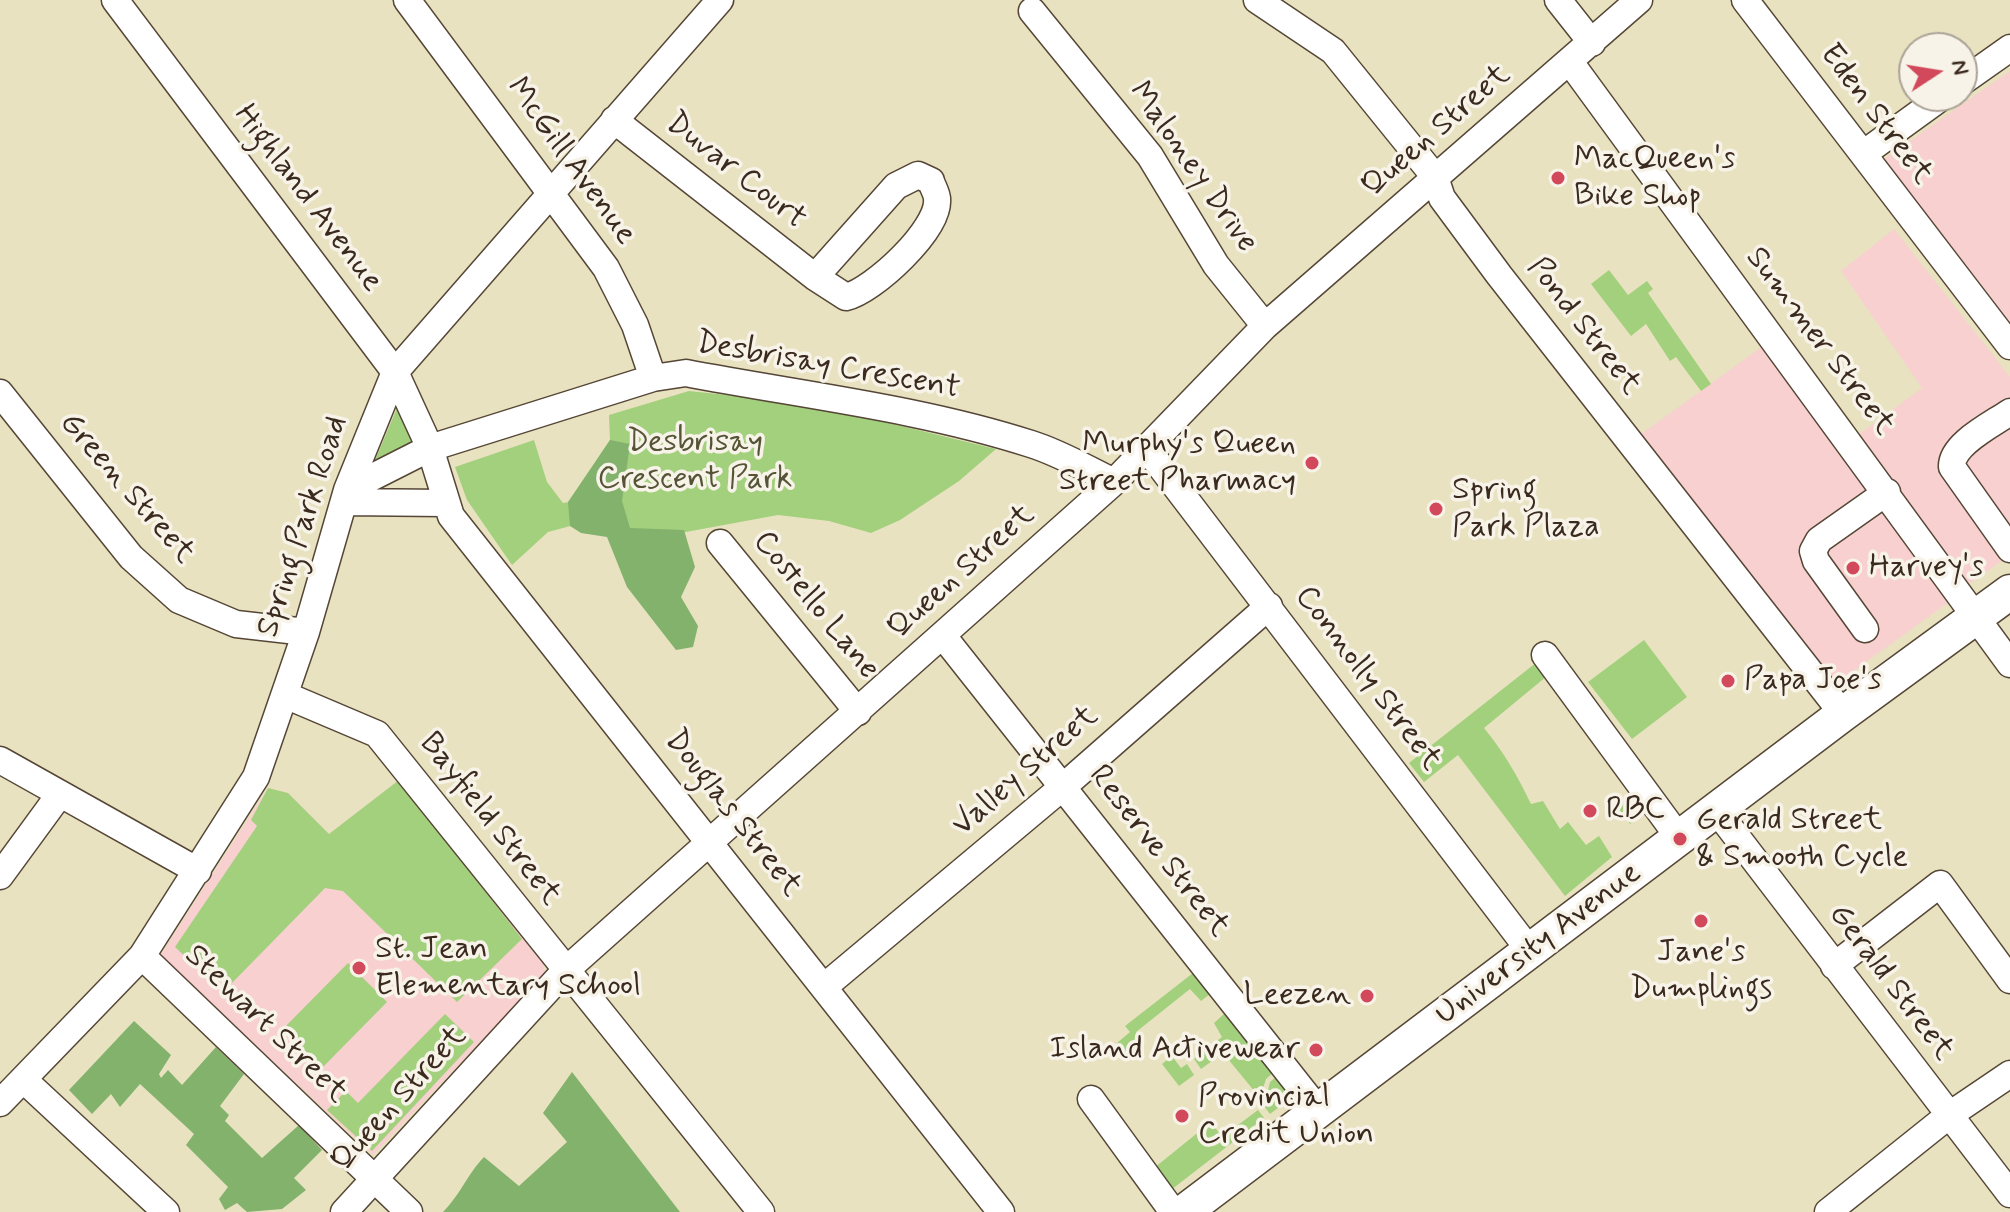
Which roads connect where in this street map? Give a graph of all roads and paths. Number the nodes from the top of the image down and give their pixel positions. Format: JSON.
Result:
{"nodes":[{"id":1,"x":115,"y":0,"type":"edge"},
{"id":2,"x":407,"y":0,"type":"edge"},
{"id":3,"x":720,"y":0,"type":"edge"},
{"id":4,"x":1257,"y":0,"type":"edge"},
{"id":5,"x":1558,"y":0,"type":"edge"},
{"id":6,"x":1639,"y":0,"type":"edge"},
{"id":7,"x":1745,"y":0,"type":"edge"},
{"id":8,"x":1032,"y":11,"type":"dead end"},
{"id":9,"x":1592,"y":43,"type":"junction"},
{"id":10,"x":2010,"y":48,"type":"edge"},
{"id":11,"x":1570,"y":62,"type":"junction"},
{"id":12,"x":1978,"y":71,"type":"edge"},
{"id":13,"x":1921,"y":112,"type":"edge"},
{"id":14,"x":614,"y":120,"type":"junction"},
{"id":15,"x":1863,"y":154,"type":"junction"},
{"id":16,"x":1435,"y":177,"type":"junction"},
{"id":17,"x":550,"y":190,"type":"junction"},
{"id":18,"x":815,"y":277,"type":"junction"},
{"id":19,"x":1265,"y":326,"type":"junction"},
{"id":20,"x":2010,"y":346,"type":"edge"},
{"id":21,"x":395,"y":372,"type":"junction"},
{"id":22,"x":653,"y":378,"type":"junction"},
{"id":23,"x":0,"y":393,"type":"edge"},
{"id":24,"x":2010,"y":412,"type":"edge"},
{"id":25,"x":430,"y":448,"type":"junction"},
{"id":26,"x":1148,"y":450,"type":"junction"},
{"id":27,"x":1114,"y":482,"type":"junction"},
{"id":28,"x":1887,"y":492,"type":"junction"},
{"id":29,"x":346,"y":496,"type":"junction"},
{"id":30,"x":445,"y":503,"type":"junction"},
{"id":31,"x":720,"y":543,"type":"dead end"},
{"id":32,"x":2010,"y":549,"type":"edge"},
{"id":33,"x":2010,"y":592,"type":"edge"},
{"id":34,"x":1269,"y":606,"type":"junction"},
{"id":35,"x":1975,"y":617,"type":"junction"},
{"id":36,"x":1865,"y":629,"type":"dead end"},
{"id":37,"x":306,"y":632,"type":"junction"},
{"id":38,"x":943,"y":636,"type":"junction"},
{"id":39,"x":1545,"y":655,"type":"dead end"},
{"id":40,"x":2010,"y":664,"type":"edge"},
{"id":41,"x":285,"y":695,"type":"junction"},
{"id":42,"x":858,"y":712,"type":"junction"},
{"id":43,"x":1843,"y":714,"type":"junction"},
{"id":44,"x":0,"y":760,"type":"edge"},
{"id":45,"x":1064,"y":786,"type":"junction"},
{"id":46,"x":60,"y":794,"type":"junction"},
{"id":47,"x":1717,"y":811,"type":"junction"},
{"id":48,"x":1680,"y":839,"type":"junction"},
{"id":49,"x":710,"y":840,"type":"junction"},
{"id":50,"x":198,"y":871,"type":"junction"},
{"id":51,"x":0,"y":876,"type":"edge"},
{"id":52,"x":1530,"y":951,"type":"junction"},
{"id":53,"x":142,"y":956,"type":"junction"},
{"id":54,"x":1834,"y":966,"type":"junction"},
{"id":55,"x":565,"y":971,"type":"junction"},
{"id":56,"x":2010,"y":980,"type":"edge"},
{"id":57,"x":824,"y":987,"type":"junction"},
{"id":58,"x":2010,"y":1074,"type":"edge"},
{"id":59,"x":25,"y":1081,"type":"junction"},
{"id":60,"x":1091,"y":1099,"type":"dead end"},
{"id":61,"x":0,"y":1103,"type":"edge"},
{"id":62,"x":1319,"y":1111,"type":"junction"},
{"id":63,"x":1948,"y":1116,"type":"junction"},
{"id":64,"x":375,"y":1176,"type":"junction"},
{"id":65,"x":2010,"y":1194,"type":"edge"},
{"id":66,"x":166,"y":1212,"type":"edge"},
{"id":67,"x":344,"y":1212,"type":"edge"},
{"id":68,"x":409,"y":1212,"type":"edge"},
{"id":69,"x":761,"y":1212,"type":"edge"},
{"id":70,"x":1001,"y":1212,"type":"edge"},
{"id":71,"x":1173,"y":1212,"type":"edge"},
{"id":72,"x":1184,"y":1212,"type":"edge"},
{"id":73,"x":1828,"y":1212,"type":"edge"}],
"edges":[{"from":1,"to":21,"type":"street","name":"Highland Avenue"},
{"from":2,"to":17,"type":"street","name":"McGill Avenue"},
{"from":3,"to":14,"type":"street","name":"Spring Park Road"},
{"from":4,"to":16,"type":"street","name":"Pond Street"},
{"from":5,"to":9,"type":"street"},
{"from":6,"to":9,"type":"street","name":"Queen Street"},
{"from":7,"to":15,"type":"street","name":"Eden Street"},
{"from":8,"to":19,"type":"street","name":"Maloney Drive"},
{"from":9,"to":11,"type":"street","name":"Queen Street"},
{"from":10,"to":12,"type":"street"},
{"from":11,"to":16,"type":"street","name":"Queen Street"},
{"from":11,"to":28,"type":"street","name":"Summer Street"},
{"from":13,"to":15,"type":"street"},
{"from":14,"to":17,"type":"street","name":"Spring Park Road"},
{"from":14,"to":18,"type":"street","name":"Duvar Court"},
{"from":15,"to":20,"type":"street","name":"Eden Street"},
{"from":16,"to":19,"type":"street","name":"Queen Street"},
{"from":16,"to":43,"type":"street","name":"Pond Street"},
{"from":17,"to":21,"type":"street","name":"Spring Park Road"},
{"from":17,"to":22,"type":"street","name":"McGill Avenue"},
{"from":18,"to":18,"type":"street","name":"Duvar Court"},
{"from":19,"to":26,"type":"street","name":"Queen Street"},
{"from":21,"to":25,"type":"street","name":"Highland Avenue"},
{"from":21,"to":29,"type":"street","name":"Spring Park Road"},
{"from":22,"to":25,"type":"street","name":"Desbrisay Crescent"},
{"from":22,"to":27,"type":"street","name":"Desbrisay Crescent"},
{"from":23,"to":37,"type":"street","name":"Green Street"},
{"from":24,"to":32,"type":"street"},
{"from":25,"to":29,"type":"street","name":"Desbrisay Crescent"},
{"from":25,"to":30,"type":"street","name":"Douglas Street"},
{"from":26,"to":27,"type":"street","name":"Queen Street"},
{"from":26,"to":34,"type":"street","name":"Connolly Street"},
{"from":27,"to":38,"type":"street","name":"Queen Street"},
{"from":28,"to":35,"type":"street","name":"Summer Street"},
{"from":28,"to":36,"type":"street"},
{"from":29,"to":30,"type":"street"},
{"from":29,"to":37,"type":"street","name":"Spring Park Road"},
{"from":30,"to":49,"type":"street","name":"Douglas Street"},
{"from":31,"to":42,"type":"street","name":"Costello Lane"},
{"from":33,"to":35,"type":"main road","name":"University Avenue"},
{"from":34,"to":45,"type":"street","name":"Valley Street"},
{"from":34,"to":52,"type":"street","name":"Connolly Street"},
{"from":35,"to":40,"type":"street","name":"Summer Street"},
{"from":35,"to":43,"type":"main road","name":"University Avenue"},
{"from":37,"to":41,"type":"street","name":"Spring Park Road"},
{"from":38,"to":42,"type":"street","name":"Queen Street"},
{"from":38,"to":45,"type":"street","name":"Reserve Street"},
{"from":39,"to":48,"type":"street"},
{"from":41,"to":50,"type":"street","name":"Spring Park Road"},
{"from":41,"to":55,"type":"street","name":"Bayfield Street"},
{"from":42,"to":49,"type":"street","name":"Queen Street"},
{"from":43,"to":47,"type":"main road","name":"University Avenue"},
{"from":44,"to":46,"type":"street"},
{"from":45,"to":57,"type":"street","name":"Valley Street"},
{"from":45,"to":62,"type":"street","name":"Reserve Street"},
{"from":46,"to":50,"type":"street"},
{"from":46,"to":51,"type":"street"},
{"from":47,"to":48,"type":"main road","name":"University Avenue"},
{"from":47,"to":54,"type":"street","name":"Gerald Street"},
{"from":48,"to":52,"type":"main road","name":"University Avenue"},
{"from":49,"to":55,"type":"street","name":"Queen Street"},
{"from":49,"to":57,"type":"street","name":"Douglas Street"},
{"from":50,"to":53,"type":"street","name":"Spring Park Road"},
{"from":52,"to":62,"type":"main road","name":"University Avenue"},
{"from":53,"to":59,"type":"street","name":"Spring Park Road"},
{"from":53,"to":64,"type":"street","name":"Stewart Street"},
{"from":54,"to":56,"type":"street"},
{"from":54,"to":63,"type":"street","name":"Gerald Street"},
{"from":55,"to":64,"type":"street","name":"Queen Street"},
{"from":55,"to":69,"type":"street","name":"Bayfield Street"},
{"from":57,"to":70,"type":"street","name":"Douglas Street"},
{"from":58,"to":63,"type":"street"},
{"from":59,"to":61,"type":"street","name":"Spring Park Road"},
{"from":59,"to":66,"type":"street"},
{"from":60,"to":71,"type":"street"},
{"from":62,"to":72,"type":"main road","name":"University Avenue"},
{"from":63,"to":65,"type":"street","name":"Gerald Street"},
{"from":63,"to":73,"type":"street"},
{"from":64,"to":67,"type":"street","name":"Queen Street"},
{"from":64,"to":68,"type":"street","name":"Stewart Street"}]}
